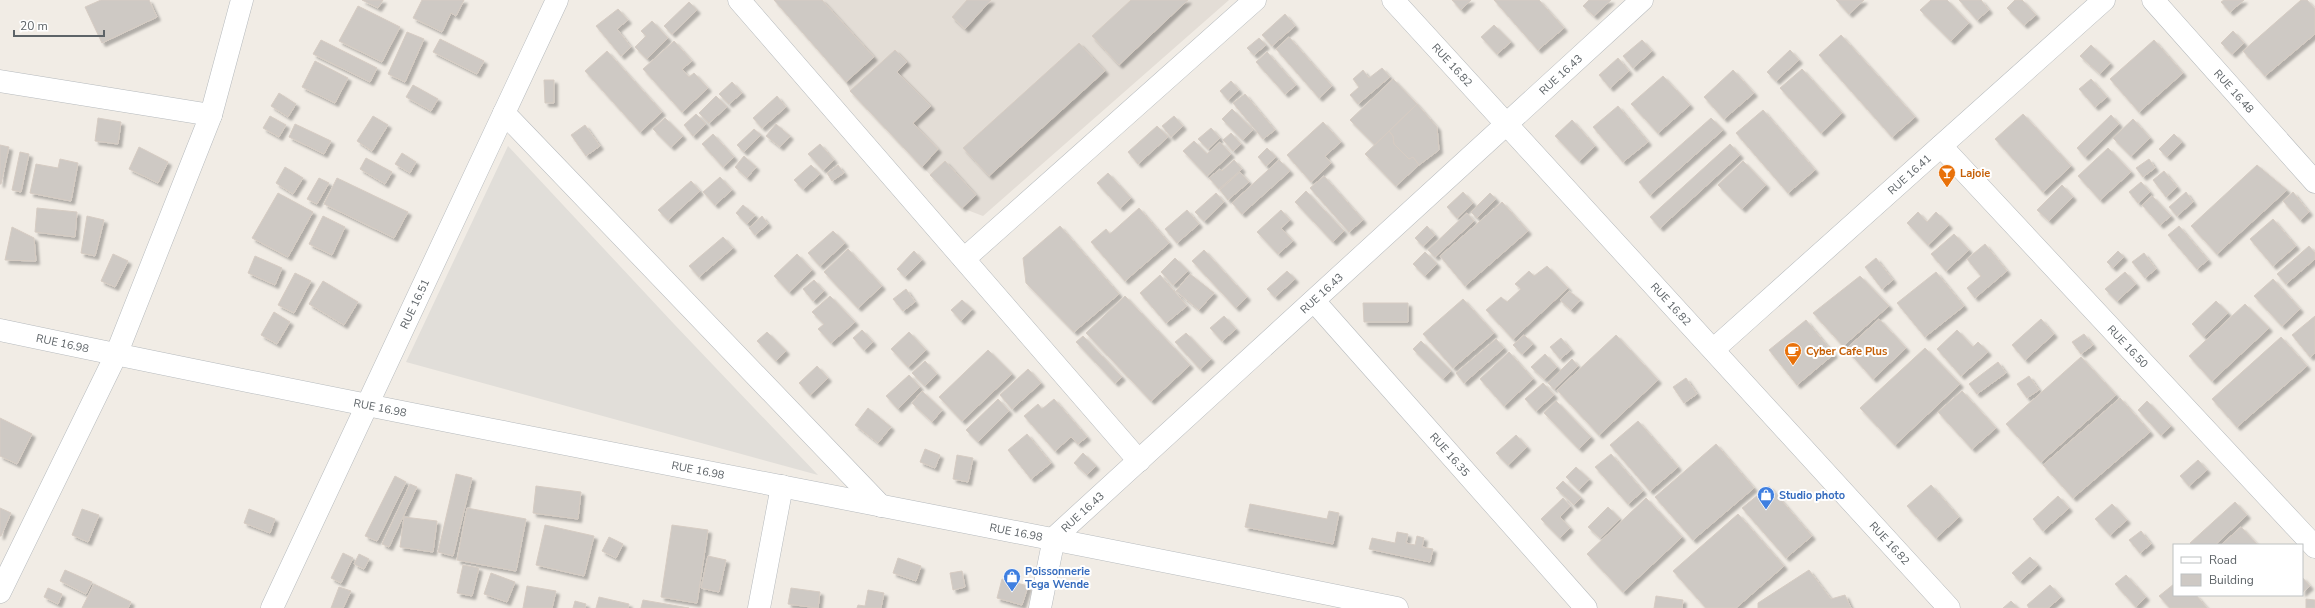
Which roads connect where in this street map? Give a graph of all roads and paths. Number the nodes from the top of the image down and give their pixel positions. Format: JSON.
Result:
{"nodes":[{"id":1,"x":242,"y":0,"type":"edge"},
{"id":2,"x":557,"y":0,"type":"edge"},
{"id":3,"x":739,"y":0,"type":"edge"},
{"id":4,"x":1255,"y":0,"type":"edge"},
{"id":5,"x":1393,"y":0,"type":"edge"},
{"id":6,"x":1642,"y":0,"type":"edge"},
{"id":7,"x":2104,"y":0,"type":"edge"},
{"id":8,"x":2153,"y":0,"type":"edge"},
{"id":9,"x":0,"y":81,"type":"edge"},
{"id":10,"x":504,"y":113,"type":"junction"},
{"id":11,"x":211,"y":115,"type":"junction"},
{"id":12,"x":1507,"y":124,"type":"junction"},
{"id":13,"x":1941,"y":146,"type":"junction"},
{"id":14,"x":2315,"y":182,"type":"edge"},
{"id":15,"x":964,"y":259,"type":"junction"},
{"id":16,"x":1314,"y":301,"type":"junction"},
{"id":17,"x":0,"y":330,"type":"edge"},
{"id":18,"x":1714,"y":349,"type":"junction"},
{"id":19,"x":116,"y":355,"type":"junction"},
{"id":20,"x":367,"y":406,"type":"junction"},
{"id":21,"x":1139,"y":460,"type":"junction"},
{"id":22,"x":782,"y":486,"type":"junction"},
{"id":23,"x":881,"y":506,"type":"junction"},
{"id":24,"x":1054,"y":538,"type":"junction"},
{"id":25,"x":2315,"y":547,"type":"edge"},
{"id":26,"x":0,"y":592,"type":"edge"},
{"id":27,"x":272,"y":608,"type":"edge"},
{"id":28,"x":760,"y":608,"type":"edge"},
{"id":29,"x":1040,"y":608,"type":"edge"},
{"id":30,"x":1398,"y":608,"type":"edge"},
{"id":31,"x":1586,"y":608,"type":"edge"},
{"id":32,"x":1949,"y":608,"type":"edge"}],
"edges":[{"from":1,"to":11,"type":"street"},
{"from":2,"to":10,"type":"street","name":"RUE 16.51"},
{"from":3,"to":15,"type":"street"},
{"from":4,"to":15,"type":"street"},
{"from":5,"to":12,"type":"street","name":"RUE 16.82"},
{"from":6,"to":12,"type":"street","name":"RUE 16.43"},
{"from":7,"to":13,"type":"street","name":"RUE 16.41"},
{"from":8,"to":14,"type":"street","name":"RUE 16.48"},
{"from":9,"to":11,"type":"street"},
{"from":10,"to":20,"type":"street","name":"RUE 16.51"},
{"from":10,"to":23,"type":"street"},
{"from":11,"to":19,"type":"street"},
{"from":12,"to":16,"type":"street","name":"RUE 16.43"},
{"from":12,"to":18,"type":"street","name":"RUE 16.82"},
{"from":13,"to":18,"type":"street","name":"RUE 16.41"},
{"from":13,"to":25,"type":"street","name":"RUE 16.50"},
{"from":15,"to":21,"type":"street"},
{"from":16,"to":21,"type":"street","name":"RUE 16.43"},
{"from":16,"to":31,"type":"street","name":"RUE 16.35"},
{"from":17,"to":19,"type":"street","name":"RUE 16.98"},
{"from":18,"to":32,"type":"street","name":"RUE 16.82"},
{"from":19,"to":20,"type":"street","name":"RUE 16.98"},
{"from":19,"to":26,"type":"street"},
{"from":20,"to":22,"type":"street","name":"RUE 16.98"},
{"from":20,"to":27,"type":"street","name":"RUE 16.51"},
{"from":21,"to":24,"type":"street","name":"RUE 16.43"},
{"from":22,"to":23,"type":"street","name":"RUE 16.98"},
{"from":22,"to":28,"type":"street"},
{"from":23,"to":24,"type":"street","name":"RUE 16.98"},
{"from":24,"to":29,"type":"street","name":"RUE 16.43"},
{"from":24,"to":30,"type":"street","name":"RUE 16.98"}]}
